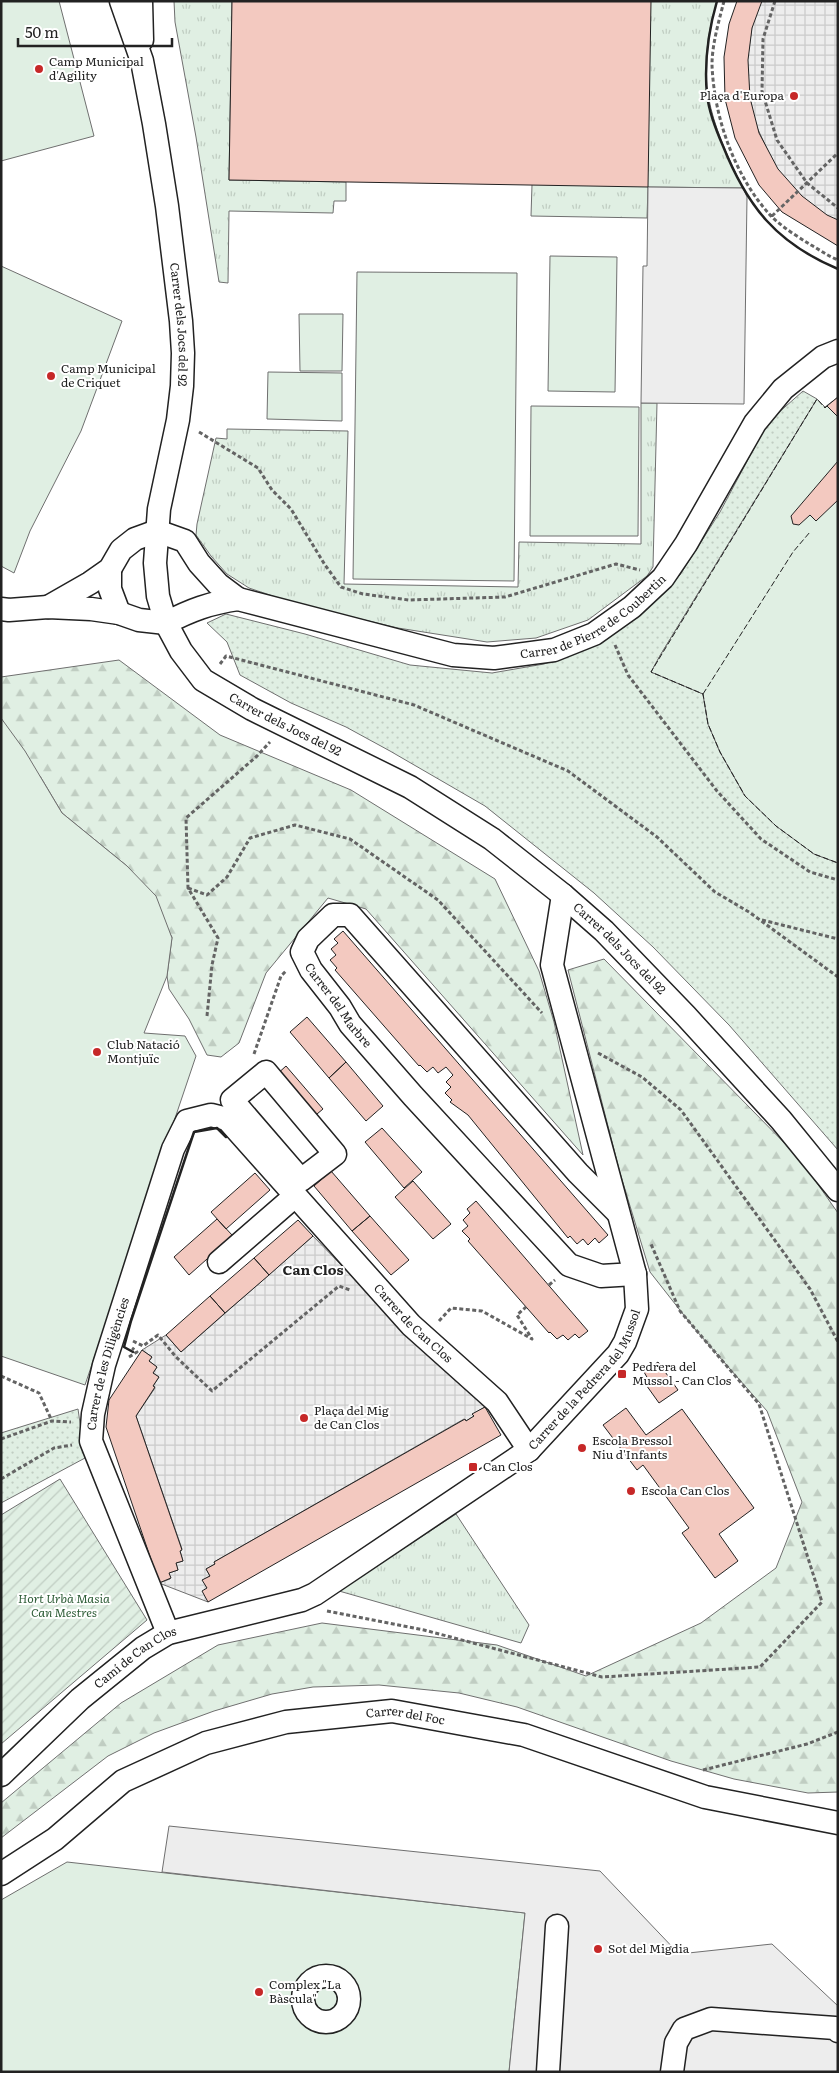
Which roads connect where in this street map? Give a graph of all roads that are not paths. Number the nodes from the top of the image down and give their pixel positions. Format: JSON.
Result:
{"nodes":[{"id":1,"x":121,"y":1,"type":"edge"},
{"id":2,"x":140,"y":1,"type":"edge"},
{"id":3,"x":142,"y":61,"type":"junction"},
{"id":4,"x":838,"y":350,"type":"edge"},
{"id":5,"x":156,"y":532,"type":"junction"},
{"id":6,"x":199,"y":563,"type":"junction"},
{"id":7,"x":110,"y":570,"type":"junction"},
{"id":8,"x":238,"y":599,"type":"junction"},
{"id":9,"x":48,"y":607,"type":"junction"},
{"id":10,"x":1,"y":609,"type":"edge"},
{"id":11,"x":191,"y":610,"type":"junction"},
{"id":12,"x":119,"y":613,"type":"junction"},
{"id":13,"x":166,"y":622,"type":"junction"},
{"id":14,"x":562,"y":895,"type":"junction"},
{"id":15,"x":232,"y":1100,"type":"joint"},
{"id":16,"x":187,"y":1121,"type":"joint"},
{"id":17,"x":838,"y":1190,"type":"edge"},
{"id":18,"x":295,"y":1196,"type":"junction"},
{"id":19,"x":620,"y":1215,"type":"junction"},
{"id":20,"x":219,"y":1262,"type":"dead end"},
{"id":21,"x":635,"y":1274,"type":"junction"},
{"id":22,"x":530,"y":1450,"type":"junction"},
{"id":23,"x":310,"y":1605,"type":"joint"},
{"id":24,"x":168,"y":1633,"type":"junction"},
{"id":25,"x":1,"y":1775,"type":"edge"},
{"id":26,"x":838,"y":1823,"type":"edge"},
{"id":27,"x":1,"y":1874,"type":"edge"},
{"id":28,"x":557,"y":1926,"type":"dead end"},
{"id":29,"x":838,"y":2031,"type":"edge"},
{"id":30,"x":548,"y":2072,"type":"edge"},
{"id":31,"x":672,"y":2072,"type":"edge"}],
"edges":[{"from":1,"to":3,"type":"street"},
{"from":2,"to":3,"type":"street"},
{"from":3,"to":5,"type":"street","name":"Carrer dels Jocs del 92"},
{"from":4,"to":8,"type":"street","name":"Carrer de Pierre de Coubertin"},
{"from":5,"to":6,"type":"street","name":"Carrer de Pierre de Coubertin"},
{"from":5,"to":7,"type":"street"},
{"from":5,"to":13,"type":"street","name":"Carrer dels Jocs del 92"},
{"from":6,"to":8,"type":"street","name":"Carrer de Pierre de Coubertin"},
{"from":6,"to":11,"type":"street","name":"Carrer de Pierre de Coubertin"},
{"from":7,"to":9,"type":"street"},
{"from":7,"to":12,"type":"street"},
{"from":8,"to":11,"type":"street","name":"Carrer de Pierre de Coubertin"},
{"from":9,"to":10,"type":"street"},
{"from":9,"to":12,"type":"street"},
{"from":11,"to":13,"type":"street","name":"Carrer de Pierre de Coubertin"},
{"from":12,"to":13,"type":"street"},
{"from":13,"to":14,"type":"street","name":"Carrer dels Jocs del 92"},
{"from":14,"to":17,"type":"street","name":"Carrer dels Jocs del 92"},
{"from":14,"to":19,"type":"street","name":"Carrer de la Pedrera del Mussol"},
{"from":15,"to":15,"type":"street"},
{"from":16,"to":18,"type":"street","name":"Carrer de Can Clos"},
{"from":16,"to":24,"type":"street","name":"Carrer de les Diligències"},
{"from":18,"to":20,"type":"street"},
{"from":18,"to":22,"type":"street","name":"Carrer de Can Clos"},
{"from":19,"to":21,"type":"street","name":"Carrer de la Pedrera del Mussol"},
{"from":19,"to":21,"type":"street","name":"Carrer del Marbre"},
{"from":21,"to":22,"type":"street","name":"Carrer de la Pedrera del Mussol"},
{"from":22,"to":23,"type":"street","name":"Carrer de la Pedrera del Mussol"},
{"from":23,"to":24,"type":"street","name":"Camí de Can Clos"},
{"from":24,"to":25,"type":"street","name":"Camí de Can Clos"},
{"from":26,"to":27,"type":"street","name":"Carrer del Foc"},
{"from":28,"to":30,"type":"street"},
{"from":29,"to":31,"type":"street"}]}
